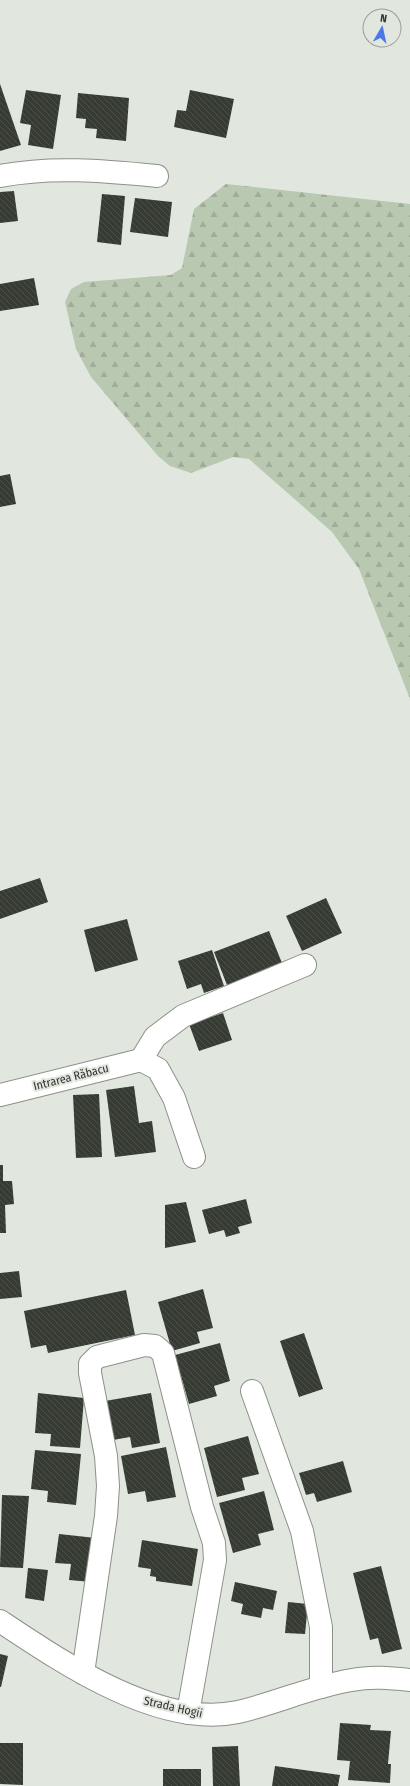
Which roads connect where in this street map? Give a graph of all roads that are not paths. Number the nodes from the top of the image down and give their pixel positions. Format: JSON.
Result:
{"nodes":[{"id":1,"x":0,"y":176,"type":"edge"},
{"id":2,"x":157,"y":176,"type":"dead end"},
{"id":3,"x":305,"y":965,"type":"dead end"},
{"id":4,"x":141,"y":1060,"type":"junction"},
{"id":5,"x":0,"y":1095,"type":"edge"},
{"id":6,"x":194,"y":1157,"type":"dead end"},
{"id":7,"x":252,"y":1391,"type":"dead end"},
{"id":8,"x":0,"y":1621,"type":"edge"},
{"id":9,"x":83,"y":1673,"type":"junction"},
{"id":10,"x":410,"y":1680,"type":"edge"},
{"id":11,"x":321,"y":1687,"type":"junction"},
{"id":12,"x":188,"y":1712,"type":"junction"}],
"edges":[{"from":1,"to":2,"type":"street"},
{"from":3,"to":4,"type":"street"},
{"from":4,"to":5,"type":"street","name":"Intrarea Răbacu"},
{"from":4,"to":6,"type":"street"},
{"from":7,"to":11,"type":"street"},
{"from":8,"to":9,"type":"street","name":"Strada Hogii"},
{"from":9,"to":12,"type":"street","name":"Strada Hogii"},
{"from":9,"to":12,"type":"street"},
{"from":10,"to":11,"type":"street","name":"Strada Hogii"},
{"from":11,"to":12,"type":"street","name":"Strada Hogii"}]}
